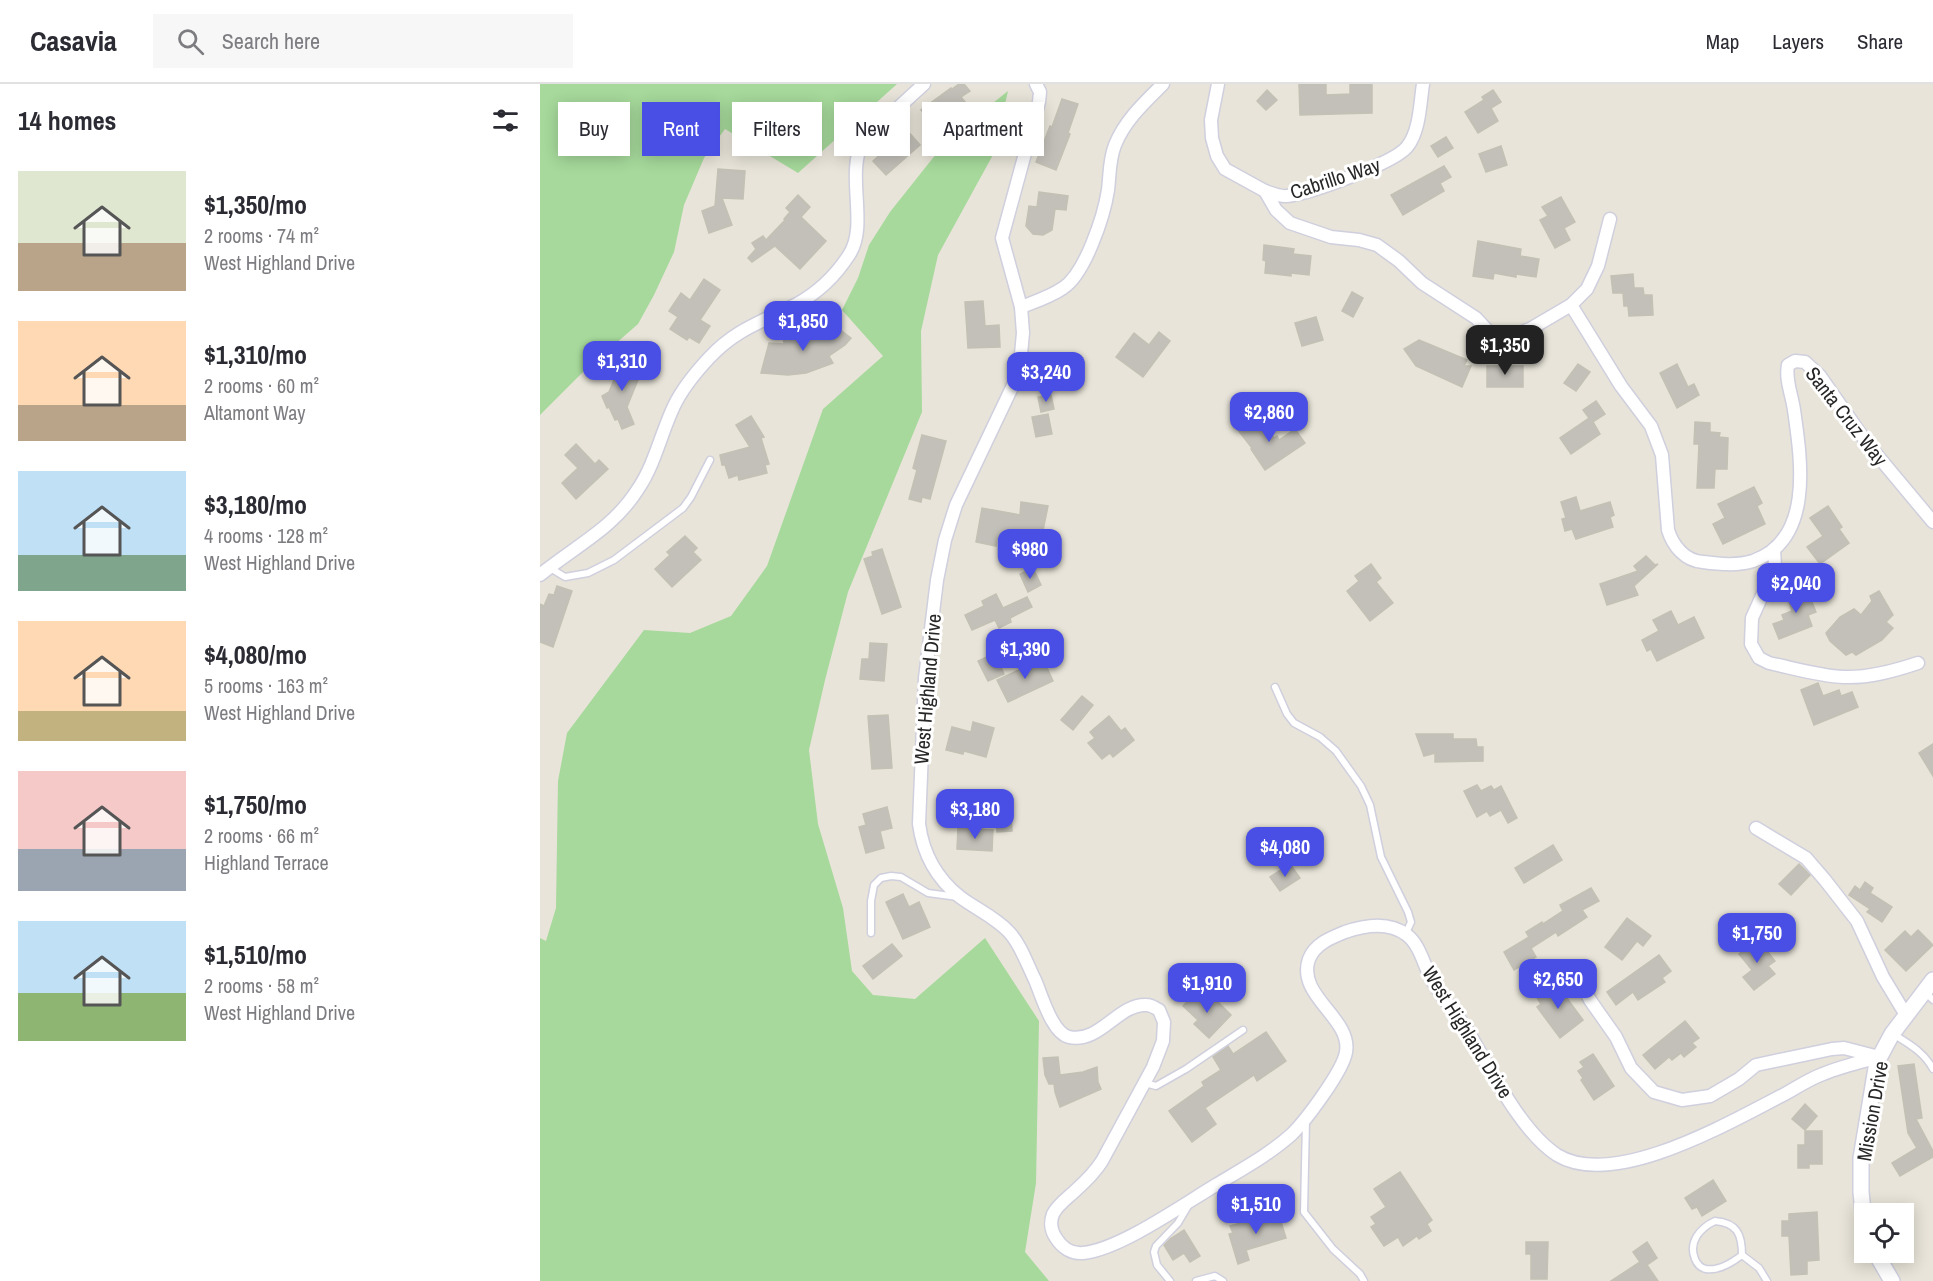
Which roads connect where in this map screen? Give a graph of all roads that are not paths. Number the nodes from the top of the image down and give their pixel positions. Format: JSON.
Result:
{"nodes":[{"id":1,"x":924,"y":84,"type":"edge"},
{"id":2,"x":1036,"y":84,"type":"edge"},
{"id":3,"x":1163,"y":84,"type":"edge"},
{"id":4,"x":1218,"y":84,"type":"edge"},
{"id":5,"x":1422,"y":84,"type":"edge"},
{"id":6,"x":1265,"y":190,"type":"junction"},
{"id":7,"x":1610,"y":219,"type":"dead end"},
{"id":8,"x":1571,"y":305,"type":"junction"},
{"id":9,"x":1021,"y":307,"type":"junction"},
{"id":10,"x":710,"y":460,"type":"dead end"},
{"id":11,"x":1933,"y":522,"type":"edge"},
{"id":12,"x":1774,"y":549,"type":"junction"},
{"id":13,"x":545,"y":571,"type":"edge"},
{"id":14,"x":1918,"y":663,"type":"dead end"},
{"id":15,"x":1275,"y":687,"type":"dead end"},
{"id":16,"x":1756,"y":828,"type":"dead end"},
{"id":17,"x":961,"y":897,"type":"junction"},
{"id":18,"x":871,"y":933,"type":"dead end"},
{"id":19,"x":1406,"y":933,"type":"junction"},
{"id":20,"x":1573,"y":968,"type":"dead end"},
{"id":21,"x":1930,"y":990,"type":"edge"},
{"id":22,"x":1906,"y":1015,"type":"junction"},
{"id":23,"x":1243,"y":1030,"type":"dead end"},
{"id":24,"x":1892,"y":1034,"type":"junction"},
{"id":25,"x":1880,"y":1057,"type":"junction"},
{"id":26,"x":1933,"y":1069,"type":"edge"},
{"id":27,"x":1144,"y":1083,"type":"junction"},
{"id":28,"x":1306,"y":1116,"type":"junction"},
{"id":29,"x":1190,"y":1201,"type":"junction"},
{"id":30,"x":1862,"y":1203,"type":"edge"},
{"id":31,"x":1742,"y":1255,"type":"junction"},
{"id":32,"x":1881,"y":1263,"type":"edge"},
{"id":33,"x":1170,"y":1281,"type":"edge"},
{"id":34,"x":1196,"y":1281,"type":"edge"},
{"id":35,"x":1223,"y":1281,"type":"edge"},
{"id":36,"x":1364,"y":1281,"type":"edge"},
{"id":37,"x":1767,"y":1281,"type":"edge"},
{"id":38,"x":1892,"y":1281,"type":"edge"}],
"edges":[{"from":1,"to":13,"type":"street"},
{"from":2,"to":9,"type":"street","name":"West Highland Drive"},
{"from":3,"to":9,"type":"street"},
{"from":4,"to":6,"type":"street"},
{"from":5,"to":6,"type":"street","name":"Cabrillo Way"},
{"from":6,"to":8,"type":"street"},
{"from":7,"to":8,"type":"street"},
{"from":8,"to":12,"type":"street","name":"Santa Cruz Way"},
{"from":9,"to":17,"type":"street","name":"West Highland Drive"},
{"from":10,"to":13,"type":"lane"},
{"from":11,"to":12,"type":"street","name":"Santa Cruz Way"},
{"from":12,"to":14,"type":"street","name":"Santa Cruz Way"},
{"from":15,"to":19,"type":"lane"},
{"from":16,"to":22,"type":"street"},
{"from":17,"to":18,"type":"lane"},
{"from":17,"to":27,"type":"street","name":"West Highland Drive"},
{"from":19,"to":25,"type":"street","name":"West Highland Drive"},
{"from":19,"to":28,"type":"street","name":"West Highland Drive"},
{"from":20,"to":25,"type":"street"},
{"from":21,"to":22,"type":"street","name":"Mission Drive"},
{"from":22,"to":24,"type":"street","name":"Mission Drive"},
{"from":23,"to":27,"type":"lane"},
{"from":24,"to":25,"type":"street","name":"Mission Drive"},
{"from":24,"to":26,"type":"lane"},
{"from":25,"to":30,"type":"street","name":"Mission Drive"},
{"from":27,"to":29,"type":"street","name":"West Highland Drive"},
{"from":28,"to":29,"type":"street","name":"West Highland Drive"},
{"from":28,"to":36,"type":"lane"},
{"from":29,"to":33,"type":"lane"},
{"from":31,"to":31,"type":"lane"},
{"from":31,"to":37,"type":"lane"},
{"from":32,"to":38,"type":"street"},
{"from":34,"to":35,"type":"lane"}]}
